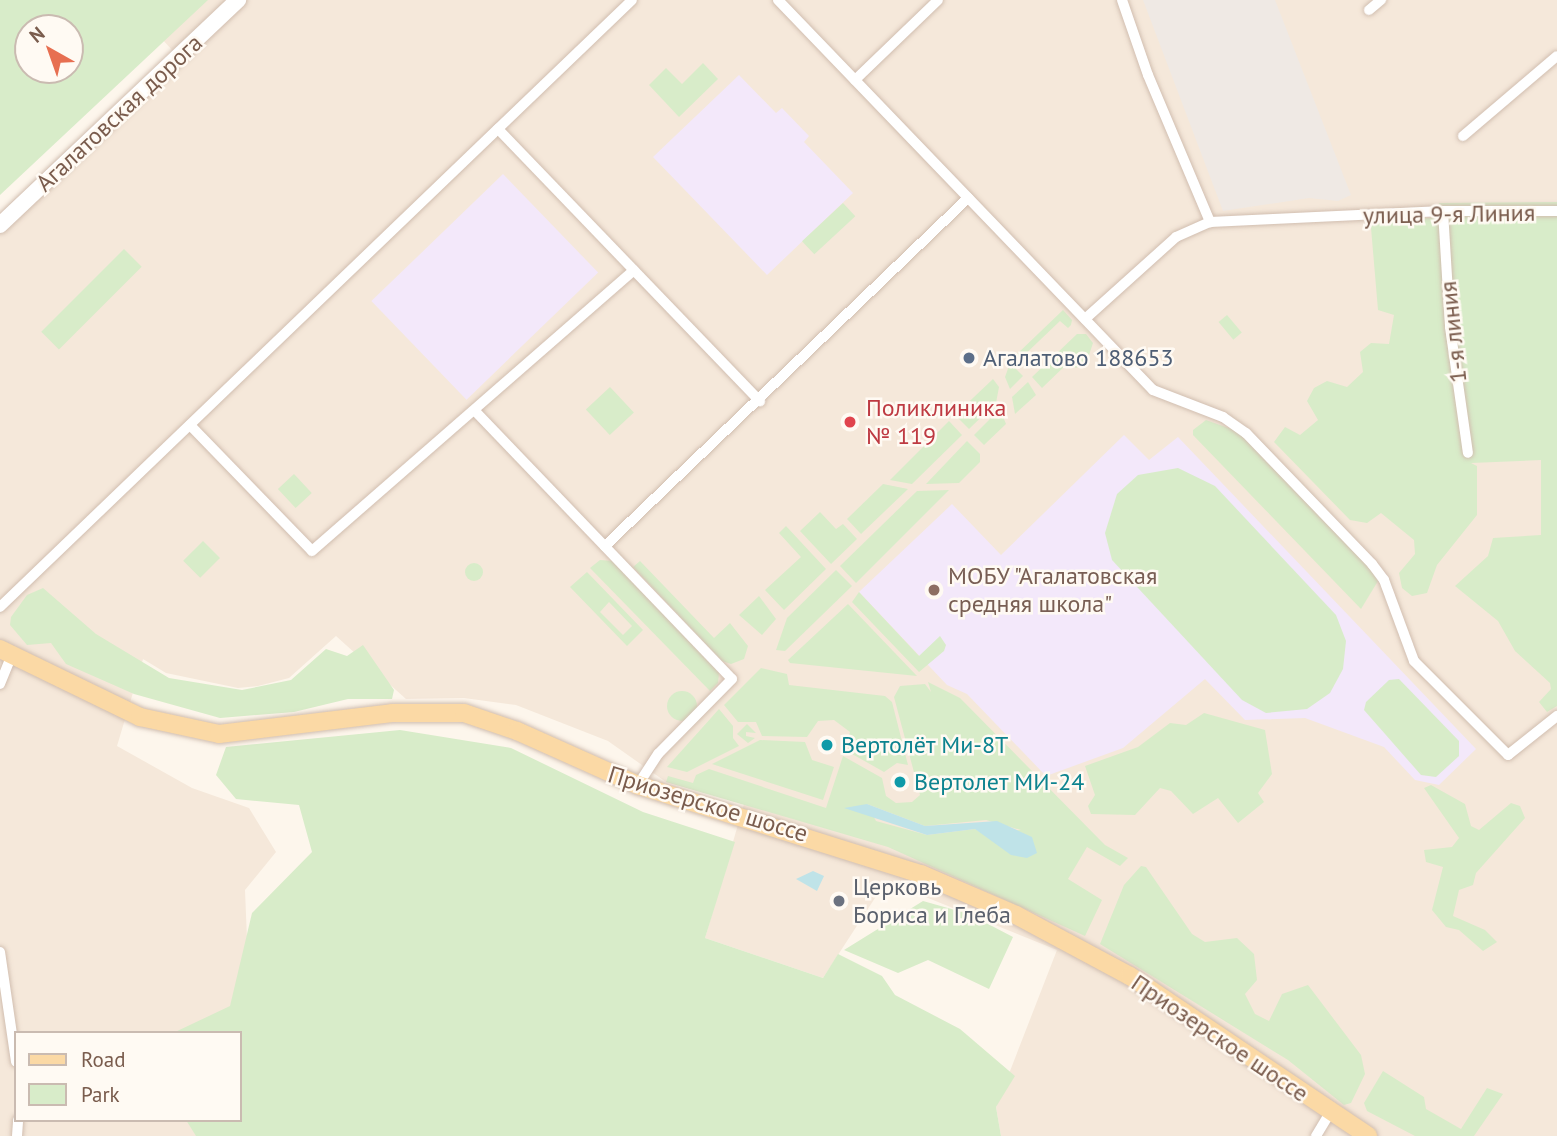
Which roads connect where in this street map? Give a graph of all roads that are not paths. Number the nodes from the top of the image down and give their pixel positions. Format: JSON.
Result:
{"nodes":[{"id":1,"x":238,"y":0,"type":"edge"},
{"id":2,"x":632,"y":0,"type":"edge"},
{"id":3,"x":778,"y":0,"type":"edge"},
{"id":4,"x":938,"y":0,"type":"edge"},
{"id":5,"x":1122,"y":0,"type":"edge"},
{"id":6,"x":1381,"y":0,"type":"edge"},
{"id":7,"x":1369,"y":9,"type":"dead end"},
{"id":8,"x":1557,"y":56,"type":"edge"},
{"id":9,"x":855,"y":80,"type":"junction"},
{"id":10,"x":498,"y":129,"type":"junction"},
{"id":11,"x":1463,"y":136,"type":"dead end"},
{"id":12,"x":968,"y":198,"type":"junction"},
{"id":13,"x":1443,"y":211,"type":"junction"},
{"id":14,"x":1557,"y":212,"type":"edge"},
{"id":15,"x":1210,"y":222,"type":"junction"},
{"id":16,"x":0,"y":225,"type":"edge"},
{"id":17,"x":634,"y":270,"type":"junction"},
{"id":18,"x":1085,"y":319,"type":"junction"},
{"id":19,"x":760,"y":401,"type":"junction"},
{"id":20,"x":475,"y":411,"type":"junction"},
{"id":21,"x":190,"y":425,"type":"junction"},
{"id":22,"x":1468,"y":453,"type":"dead end"},
{"id":23,"x":605,"y":546,"type":"junction"},
{"id":24,"x":0,"y":607,"type":"edge"},
{"id":25,"x":6,"y":652,"type":"edge"},
{"id":26,"x":0,"y":684,"type":"edge"},
{"id":27,"x":1557,"y":716,"type":"edge"},
{"id":28,"x":638,"y":785,"type":"junction"},
{"id":29,"x":0,"y":951,"type":"edge"},
{"id":30,"x":14,"y":1048,"type":"edge"},
{"id":31,"x":1330,"y":1114,"type":"junction"},
{"id":32,"x":1316,"y":1136,"type":"edge"},
{"id":33,"x":1368,"y":1136,"type":"edge"}],
"edges":[{"from":1,"to":16,"type":"main road","name":"Агалатовская дорога"},
{"from":2,"to":10,"type":"street"},
{"from":3,"to":9,"type":"street"},
{"from":4,"to":9,"type":"street"},
{"from":5,"to":15,"type":"street"},
{"from":6,"to":7,"type":"street"},
{"from":8,"to":11,"type":"street"},
{"from":9,"to":12,"type":"street"},
{"from":10,"to":17,"type":"street"},
{"from":10,"to":21,"type":"street"},
{"from":12,"to":18,"type":"street"},
{"from":12,"to":19,"type":"street"},
{"from":13,"to":14,"type":"street","name":"улица 9-я Линия"},
{"from":13,"to":15,"type":"street","name":"улица 9-я Линия"},
{"from":13,"to":22,"type":"street","name":"1-я линия"},
{"from":15,"to":18,"type":"street"},
{"from":17,"to":19,"type":"street"},
{"from":17,"to":20,"type":"street"},
{"from":18,"to":27,"type":"street"},
{"from":19,"to":23,"type":"street"},
{"from":20,"to":21,"type":"street"},
{"from":20,"to":23,"type":"street"},
{"from":21,"to":24,"type":"street"},
{"from":23,"to":28,"type":"street"},
{"from":25,"to":26,"type":"street"},
{"from":25,"to":28,"type":"main road","name":"Приозерское шоссе"},
{"from":28,"to":31,"type":"main road","name":"Приозерское шоссе"},
{"from":29,"to":30,"type":"street"},
{"from":31,"to":32,"type":"street"},
{"from":31,"to":33,"type":"main road","name":"Приозерское шоссе"}]}
